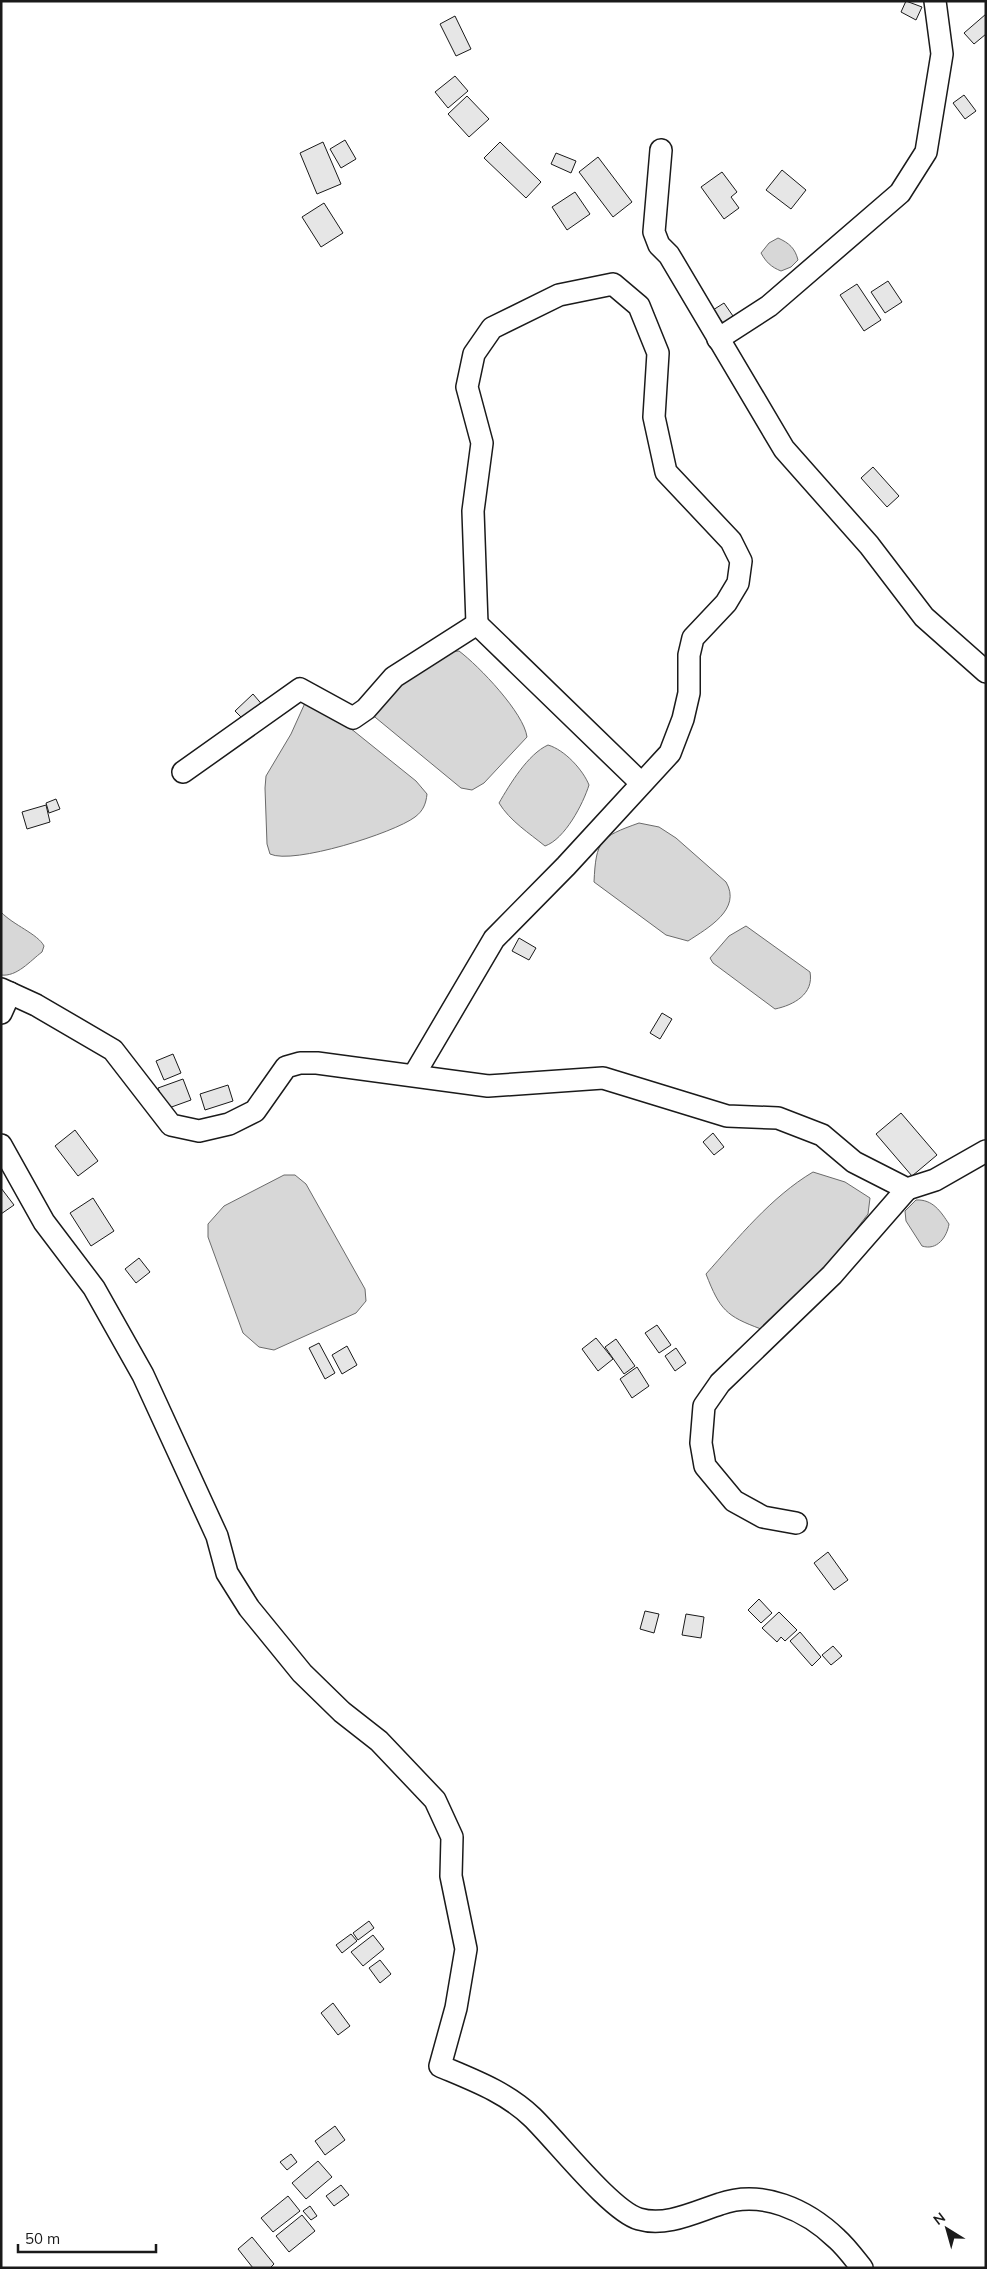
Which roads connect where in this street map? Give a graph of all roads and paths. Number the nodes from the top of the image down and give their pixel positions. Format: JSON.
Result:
{"nodes":[{"id":1,"x":935,"y":1,"type":"edge"},
{"id":2,"x":661,"y":150,"type":"dead end"},
{"id":3,"x":718,"y":339,"type":"junction"},
{"id":4,"x":477,"y":624,"type":"junction"},
{"id":5,"x":986,"y":672,"type":"edge"},
{"id":6,"x":183,"y":772,"type":"dead end"},
{"id":7,"x":641,"y":783,"type":"junction"},
{"id":8,"x":6,"y":991,"type":"edge"},
{"id":9,"x":1,"y":1013,"type":"edge"},
{"id":10,"x":414,"y":1075,"type":"junction"},
{"id":11,"x":1,"y":1145,"type":"edge"},
{"id":12,"x":986,"y":1151,"type":"edge"},
{"id":13,"x":907,"y":1189,"type":"junction"},
{"id":14,"x":796,"y":1524,"type":"dead end"},
{"id":15,"x":862,"y":2268,"type":"edge"}],
"edges":[{"from":1,"to":3,"type":"street"},
{"from":2,"to":3,"type":"street"},
{"from":3,"to":5,"type":"street"},
{"from":4,"to":6,"type":"street"},
{"from":4,"to":7,"type":"street"},
{"from":4,"to":7,"type":"street"},
{"from":7,"to":10,"type":"street"},
{"from":8,"to":9,"type":"street"},
{"from":8,"to":10,"type":"street"},
{"from":10,"to":13,"type":"street"},
{"from":11,"to":15,"type":"street"},
{"from":12,"to":13,"type":"street"},
{"from":13,"to":14,"type":"street"}]}
